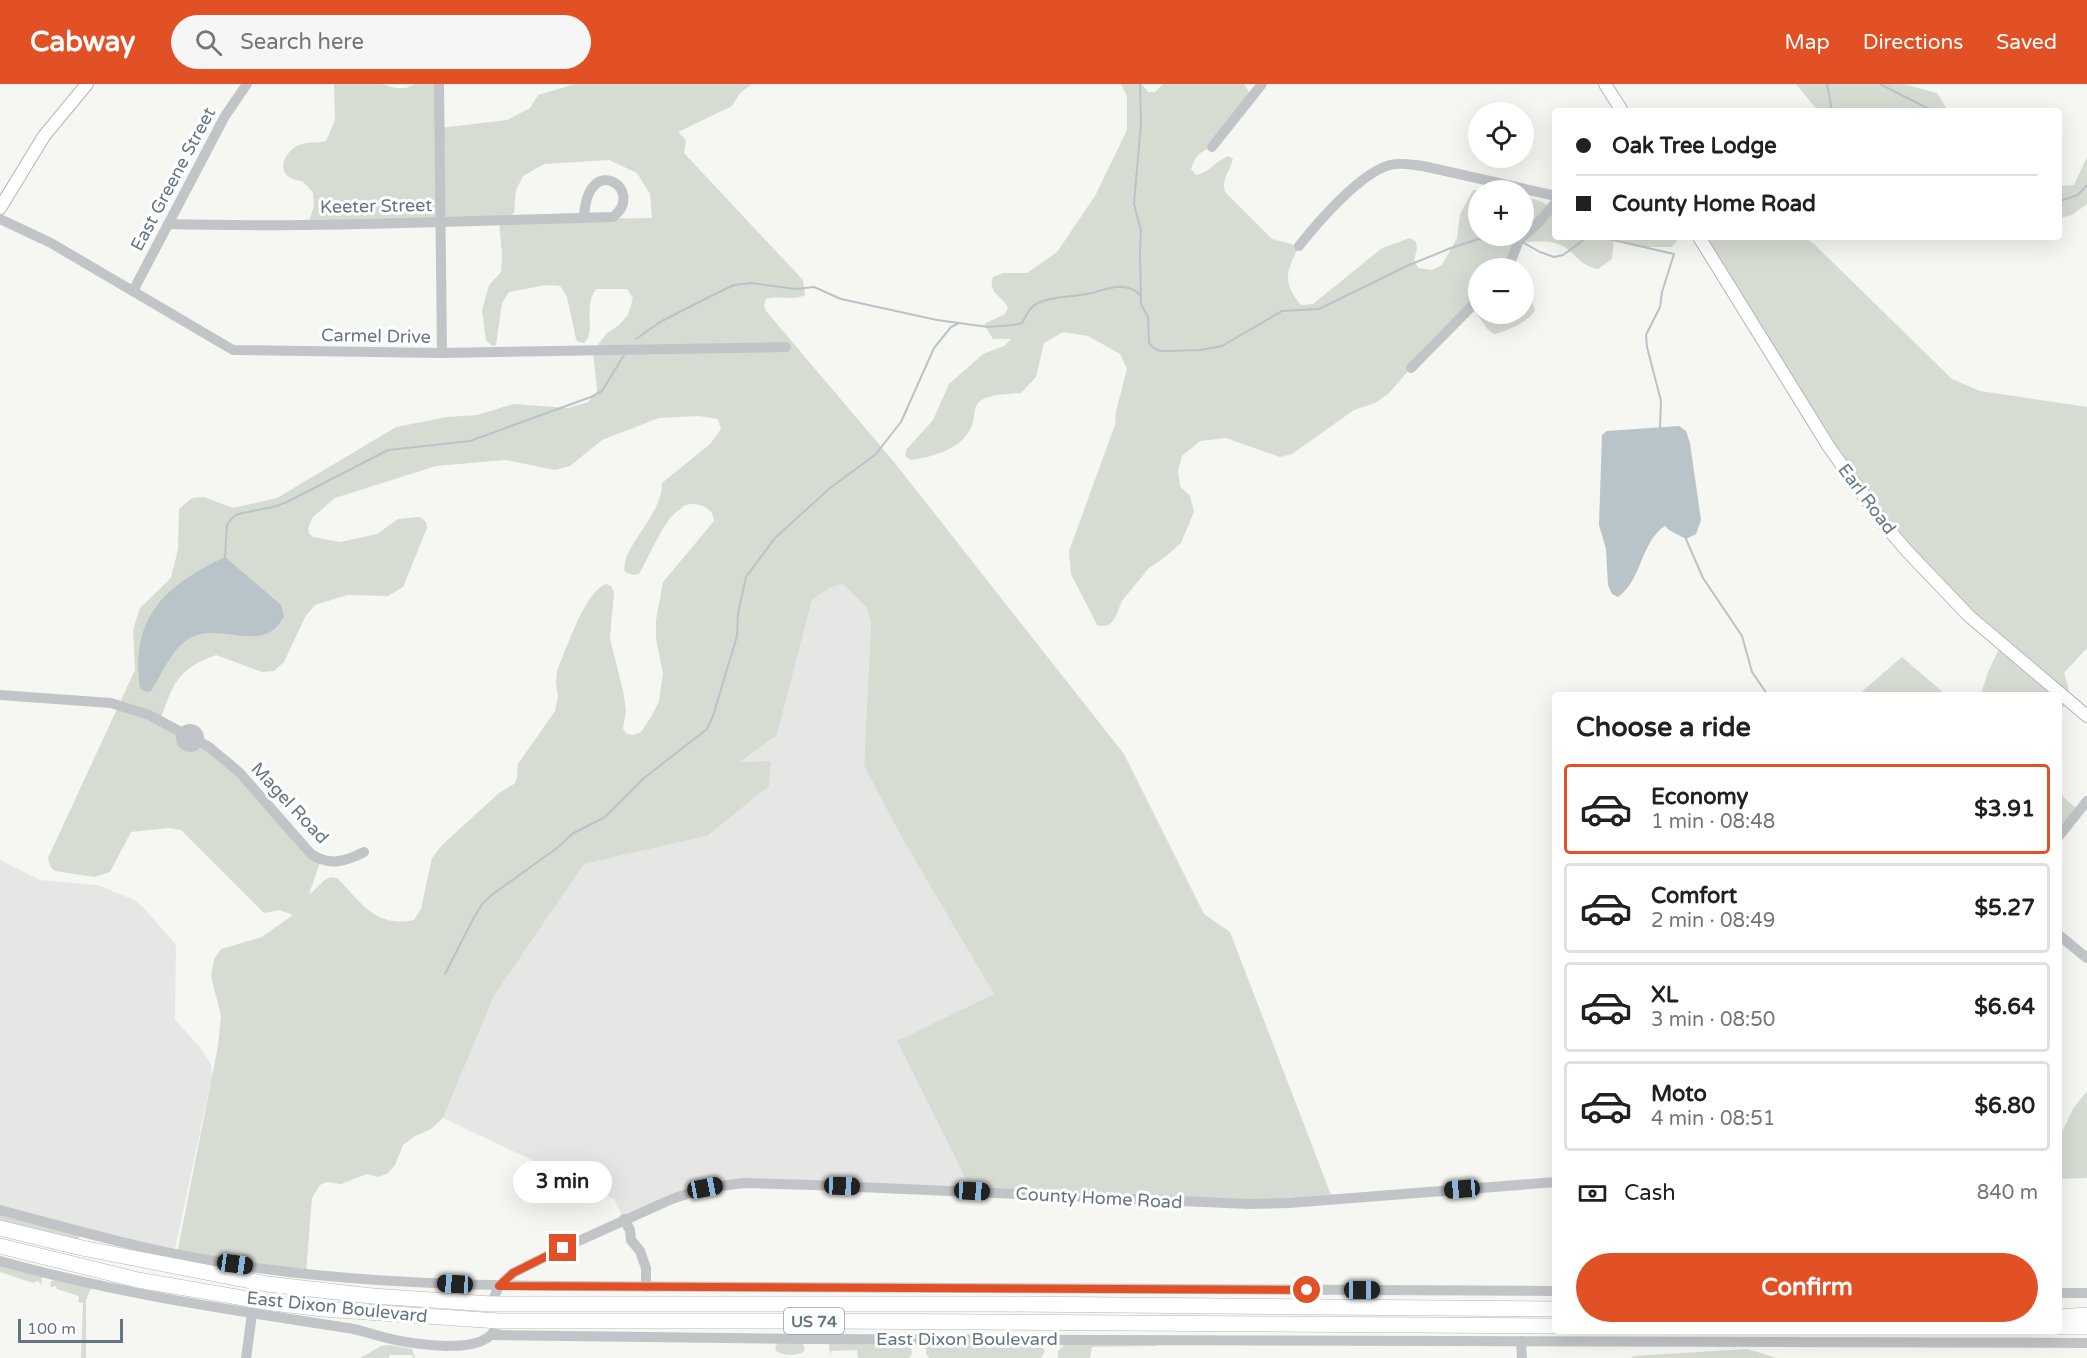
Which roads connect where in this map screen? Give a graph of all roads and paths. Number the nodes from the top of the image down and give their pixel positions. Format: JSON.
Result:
{"nodes":[{"id":1,"x":87,"y":84,"type":"edge"},
{"id":2,"x":247,"y":84,"type":"edge"},
{"id":3,"x":439,"y":84,"type":"edge"},
{"id":4,"x":1262,"y":84,"type":"edge"},
{"id":5,"x":1605,"y":84,"type":"edge"},
{"id":6,"x":1620,"y":108,"type":"edge"},
{"id":7,"x":1212,"y":147,"type":"dead end"},
{"id":8,"x":1552,"y":195,"type":"edge"},
{"id":9,"x":1552,"y":207,"type":"edge"},
{"id":10,"x":0,"y":208,"type":"edge"},
{"id":11,"x":584,"y":218,"type":"dead end"},
{"id":12,"x":0,"y":219,"type":"edge"},
{"id":13,"x":441,"y":221,"type":"junction"},
{"id":14,"x":168,"y":224,"type":"junction"},
{"id":15,"x":1701,"y":240,"type":"edge"},
{"id":16,"x":1299,"y":246,"type":"dead end"},
{"id":17,"x":1512,"y":258,"type":"edge"},
{"id":18,"x":133,"y":291,"type":"junction"},
{"id":19,"x":1468,"y":308,"type":"edge"},
{"id":20,"x":786,"y":347,"type":"dead end"},
{"id":21,"x":442,"y":353,"type":"junction"},
{"id":22,"x":1411,"y":368,"type":"dead end"},
{"id":23,"x":2059,"y":692,"type":"edge"},
{"id":24,"x":0,"y":695,"type":"edge"},
{"id":25,"x":2062,"y":695,"type":"edge"},
{"id":26,"x":2087,"y":716,"type":"edge"},
{"id":27,"x":2087,"y":801,"type":"edge"},
{"id":28,"x":2062,"y":832,"type":"edge"},
{"id":29,"x":364,"y":852,"type":"dead end"},
{"id":30,"x":2062,"y":938,"type":"edge"},
{"id":31,"x":2087,"y":958,"type":"edge"},
{"id":32,"x":1552,"y":1182,"type":"edge"},
{"id":33,"x":0,"y":1210,"type":"edge"},
{"id":34,"x":624,"y":1219,"type":"junction"},
{"id":35,"x":0,"y":1228,"type":"edge"},
{"id":36,"x":86,"y":1233,"type":"junction"},
{"id":37,"x":0,"y":1246,"type":"edge"},
{"id":38,"x":82,"y":1248,"type":"junction"},
{"id":39,"x":0,"y":1261,"type":"edge"},
{"id":40,"x":44,"y":1266,"type":"junction"},
{"id":41,"x":499,"y":1286,"type":"junction"},
{"id":42,"x":646,"y":1287,"type":"junction"},
{"id":43,"x":1433,"y":1290,"type":"junction"},
{"id":44,"x":1552,"y":1291,"type":"edge"},
{"id":45,"x":2062,"y":1293,"type":"edge"},
{"id":46,"x":2087,"y":1293,"type":"edge"},
{"id":47,"x":491,"y":1304,"type":"junction"},
{"id":48,"x":634,"y":1304,"type":"junction"},
{"id":49,"x":1432,"y":1307,"type":"junction"},
{"id":50,"x":2062,"y":1308,"type":"edge"},
{"id":51,"x":1552,"y":1309,"type":"edge"},
{"id":52,"x":2087,"y":1309,"type":"edge"},
{"id":53,"x":252,"y":1314,"type":"junction"},
{"id":54,"x":393,"y":1314,"type":"junction"},
{"id":55,"x":2087,"y":1316,"type":"edge"},
{"id":56,"x":2062,"y":1317,"type":"edge"},
{"id":57,"x":1048,"y":1323,"type":"junction"},
{"id":58,"x":1321,"y":1324,"type":"junction"},
{"id":59,"x":1552,"y":1326,"type":"edge"},
{"id":60,"x":2062,"y":1327,"type":"edge"},
{"id":61,"x":2087,"y":1327,"type":"edge"},
{"id":62,"x":495,"y":1328,"type":"junction"},
{"id":63,"x":1442,"y":1333,"type":"junction"},
{"id":64,"x":1985,"y":1336,"type":"edge"},
{"id":65,"x":1047,"y":1340,"type":"junction"},
{"id":66,"x":1521,"y":1341,"type":"junction"},
{"id":67,"x":2087,"y":1343,"type":"edge"},
{"id":68,"x":246,"y":1358,"type":"edge"},
{"id":69,"x":1522,"y":1358,"type":"edge"}],
"edges":[{"from":1,"to":10,"type":"main road"},
{"from":2,"to":14,"type":"street","name":"East Greene Street"},
{"from":3,"to":13,"type":"street"},
{"from":4,"to":7,"type":"street"},
{"from":5,"to":6,"type":"main road"},
{"from":8,"to":16,"type":"street"},
{"from":9,"to":17,"type":"street"},
{"from":11,"to":13,"type":"street","name":"Keeter Street"},
{"from":12,"to":18,"type":"street","name":"Carmel Drive"},
{"from":13,"to":14,"type":"street","name":"Keeter Street"},
{"from":13,"to":21,"type":"street"},
{"from":14,"to":18,"type":"street","name":"East Greene Street"},
{"from":15,"to":23,"type":"main road","name":"Earl Road"},
{"from":18,"to":21,"type":"street","name":"Carmel Drive"},
{"from":19,"to":22,"type":"street"},
{"from":20,"to":21,"type":"street","name":"Carmel Drive"},
{"from":24,"to":29,"type":"street","name":"Magel Road"},
{"from":25,"to":26,"type":"main road","name":"Earl Road"},
{"from":27,"to":28,"type":"street"},
{"from":30,"to":31,"type":"street"},
{"from":32,"to":34,"type":"street","name":"County Home Road"},
{"from":33,"to":36,"type":"street","name":"East Dixon Boulevard"},
{"from":34,"to":41,"type":"street","name":"County Home Road"},
{"from":34,"to":42,"type":"street"},
{"from":35,"to":38,"type":"highway","name":"East Dixon Boulevard","number":"US 74"},
{"from":36,"to":38,"type":"street"},
{"from":36,"to":41,"type":"street","name":"East Dixon Boulevard"},
{"from":37,"to":40,"type":"highway","name":"East Dixon Boulevard","number":"US 74"},
{"from":38,"to":47,"type":"highway","name":"East Dixon Boulevard","number":"US 74"},
{"from":39,"to":40,"type":"street","name":"East Dixon Boulevard"},
{"from":40,"to":53,"type":"street","name":"East Dixon Boulevard"},
{"from":40,"to":54,"type":"highway","name":"East Dixon Boulevard","number":"US 74"},
{"from":41,"to":42,"type":"street","name":"East Dixon Boulevard"},
{"from":41,"to":47,"type":"street","name":"County Home Road"},
{"from":42,"to":43,"type":"street","name":"East Dixon Boulevard"},
{"from":43,"to":44,"type":"street","name":"East Dixon Boulevard"},
{"from":43,"to":49,"type":"street"},
{"from":45,"to":46,"type":"street"},
{"from":47,"to":48,"type":"highway","name":"East Dixon Boulevard","number":"US 74"},
{"from":47,"to":54,"type":"highway"},
{"from":48,"to":49,"type":"highway","name":"East Dixon Boulevard","number":"US 74"},
{"from":48,"to":62,"type":"highway"},
{"from":49,"to":51,"type":"highway","name":"East Dixon Boulevard","number":"US 74"},
{"from":49,"to":58,"type":"highway"},
{"from":50,"to":52,"type":"highway"},
{"from":51,"to":63,"type":"highway"},
{"from":53,"to":62,"type":"street","name":"East Dixon Boulevard"},
{"from":53,"to":68,"type":"street"},
{"from":54,"to":62,"type":"highway","name":"East Dixon Boulevard","number":"US 74"},
{"from":55,"to":56,"type":"highway"},
{"from":57,"to":58,"type":"highway","name":"East Dixon Boulevard","number":"US 74"},
{"from":57,"to":62,"type":"highway","name":"East Dixon Boulevard","number":"US 74"},
{"from":57,"to":65,"type":"street"},
{"from":58,"to":63,"type":"highway","name":"East Dixon Boulevard","number":"US 74"},
{"from":59,"to":63,"type":"highway","name":"East Dixon Boulevard","number":"US 74"},
{"from":60,"to":61,"type":"highway"},
{"from":62,"to":65,"type":"street","name":"East Dixon Boulevard"},
{"from":63,"to":65,"type":"street","name":"East Dixon Boulevard"},
{"from":63,"to":66,"type":"street","name":"East Dixon Boulevard"},
{"from":64,"to":66,"type":"street","name":"East Dixon Boulevard"},
{"from":64,"to":67,"type":"street","name":"East Dixon Boulevard"},
{"from":66,"to":69,"type":"street"}]}
